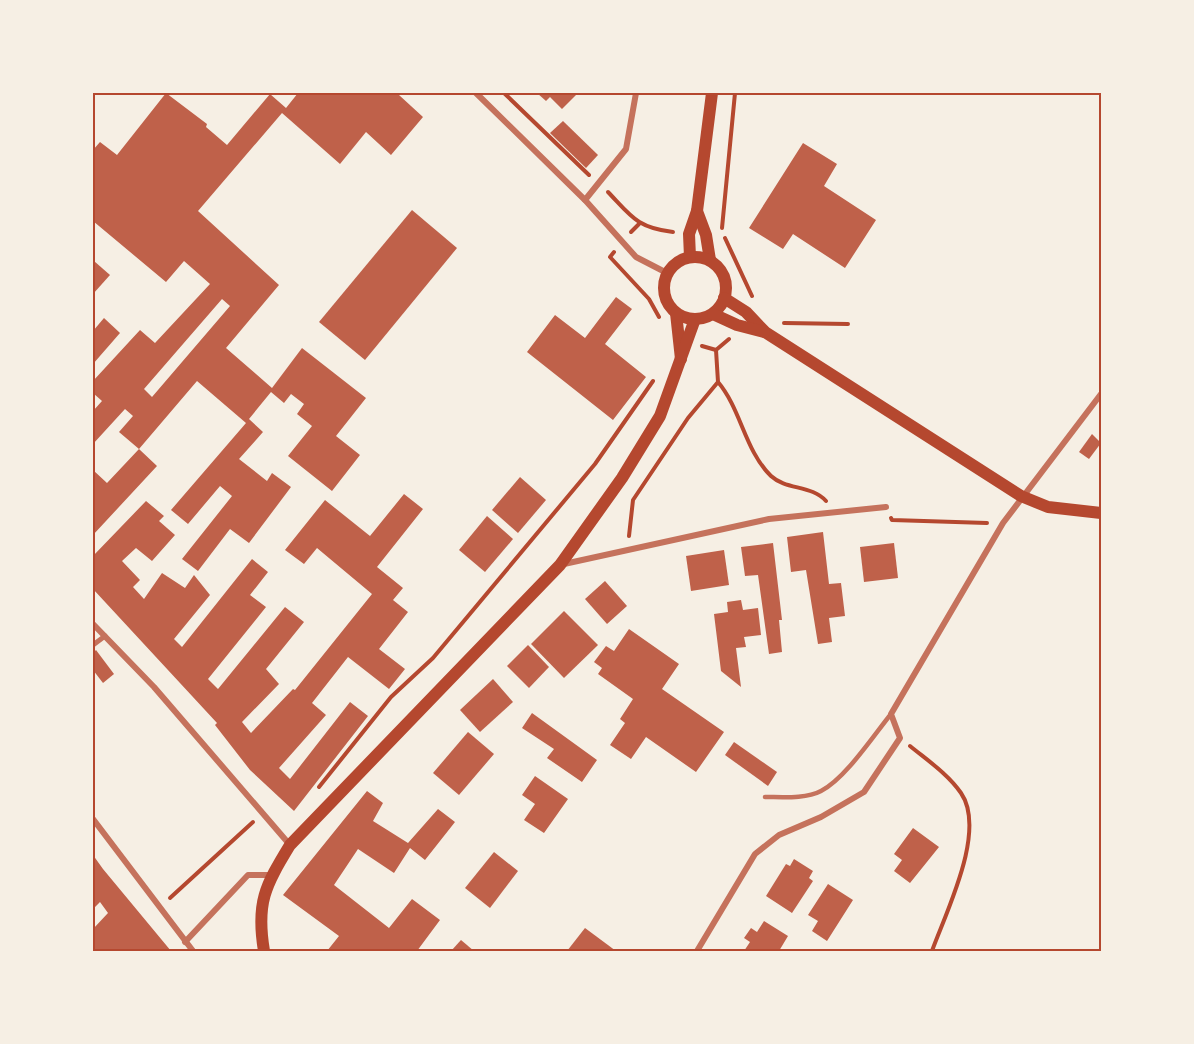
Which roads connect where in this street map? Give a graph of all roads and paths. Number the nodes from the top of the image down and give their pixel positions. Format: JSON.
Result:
{"nodes":[{"id":1,"x":476,"y":93,"type":"edge"},
{"id":2,"x":636,"y":93,"type":"edge"},
{"id":3,"x":711,"y":93,"type":"edge"},
{"id":4,"x":735,"y":93,"type":"edge"},
{"id":5,"x":585,"y":200,"type":"junction"},
{"id":6,"x":697,"y":211,"type":"junction"},
{"id":7,"x":639,"y":224,"type":"dead end"},
{"id":8,"x":623,"y":242,"type":"junction"},
{"id":9,"x":690,"y":257,"type":"junction"},
{"id":10,"x":710,"y":260,"type":"junction"},
{"id":11,"x":667,"y":273,"type":"junction"},
{"id":12,"x":724,"y":298,"type":"junction"},
{"id":13,"x":746,"y":312,"type":"junction"},
{"id":14,"x":676,"y":313,"type":"junction"},
{"id":15,"x":712,"y":314,"type":"junction"},
{"id":16,"x":775,"y":317,"type":"dead end"},
{"id":17,"x":695,"y":319,"type":"junction"},
{"id":18,"x":848,"y":324,"type":"dead end"},
{"id":19,"x":737,"y":325,"type":"junction"},
{"id":20,"x":662,"y":327,"type":"dead end"},
{"id":21,"x":765,"y":332,"type":"junction"},
{"id":22,"x":681,"y":362,"type":"junction"},
{"id":23,"x":654,"y":380,"type":"dead end"},
{"id":24,"x":718,"y":382,"type":"junction"},
{"id":25,"x":1101,"y":394,"type":"edge"},
{"id":26,"x":1021,"y":496,"type":"junction"},
{"id":27,"x":886,"y":507,"type":"joint"},
{"id":28,"x":834,"y":511,"type":"junction"},
{"id":29,"x":1101,"y":513,"type":"edge"},
{"id":30,"x":1003,"y":523,"type":"junction"},
{"id":31,"x":627,"y":549,"type":"junction"},
{"id":32,"x":560,"y":565,"type":"junction"},
{"id":33,"x":93,"y":624,"type":"edge"},
{"id":34,"x":105,"y":636,"type":"junction"},
{"id":35,"x":93,"y":645,"type":"edge"},
{"id":36,"x":891,"y":714,"type":"junction"},
{"id":37,"x":900,"y":738,"type":"junction"},
{"id":38,"x":318,"y":789,"type":"dead end"},
{"id":39,"x":765,"y":797,"type":"dead end"},
{"id":40,"x":262,"y":813,"type":"junction"},
{"id":41,"x":93,"y":819,"type":"edge"},
{"id":42,"x":290,"y":845,"type":"junction"},
{"id":43,"x":272,"y":875,"type":"junction"},
{"id":44,"x":159,"y":907,"type":"junction"},
{"id":45,"x":186,"y":942,"type":"junction"},
{"id":46,"x":193,"y":951,"type":"edge"},
{"id":47,"x":264,"y":951,"type":"edge"},
{"id":48,"x":697,"y":951,"type":"edge"},
{"id":49,"x":932,"y":951,"type":"edge"}],
"edges":[{"from":1,"to":5,"type":"street"},
{"from":2,"to":5,"type":"street"},
{"from":3,"to":6,"type":"main road"},
{"from":4,"to":13,"type":"path"},
{"from":5,"to":8,"type":"street"},
{"from":6,"to":9,"type":"main road"},
{"from":6,"to":10,"type":"main road"},
{"from":7,"to":8,"type":"path"},
{"from":8,"to":11,"type":"street"},
{"from":8,"to":20,"type":"path"},
{"from":9,"to":10,"type":"main road"},
{"from":9,"to":11,"type":"main road"},
{"from":10,"to":12,"type":"main road"},
{"from":11,"to":14,"type":"main road"},
{"from":12,"to":13,"type":"main road"},
{"from":12,"to":15,"type":"main road"},
{"from":13,"to":21,"type":"main road"},
{"from":14,"to":17,"type":"main road"},
{"from":14,"to":22,"type":"main road"},
{"from":15,"to":17,"type":"main road"},
{"from":15,"to":19,"type":"main road"},
{"from":16,"to":18,"type":"path"},
{"from":17,"to":22,"type":"main road"},
{"from":19,"to":21,"type":"main road"},
{"from":19,"to":24,"type":"path"},
{"from":21,"to":26,"type":"main road"},
{"from":22,"to":32,"type":"main road"},
{"from":23,"to":38,"type":"path"},
{"from":24,"to":28,"type":"path"},
{"from":24,"to":31,"type":"path"},
{"from":25,"to":26,"type":"street"},
{"from":26,"to":29,"type":"main road"},
{"from":26,"to":30,"type":"street"},
{"from":27,"to":28,"type":"street"},
{"from":27,"to":30,"type":"path"},
{"from":28,"to":31,"type":"street"},
{"from":30,"to":36,"type":"street"},
{"from":31,"to":32,"type":"street"},
{"from":32,"to":42,"type":"main road"},
{"from":33,"to":34,"type":"street"},
{"from":34,"to":35,"type":"street"},
{"from":34,"to":40,"type":"street"},
{"from":36,"to":37,"type":"street"},
{"from":36,"to":39,"type":"lane"},
{"from":37,"to":48,"type":"street"},
{"from":37,"to":49,"type":"path"},
{"from":40,"to":42,"type":"street"},
{"from":40,"to":44,"type":"path"},
{"from":41,"to":44,"type":"street"},
{"from":42,"to":43,"type":"main road"},
{"from":43,"to":45,"type":"street"},
{"from":43,"to":47,"type":"main road"},
{"from":44,"to":45,"type":"street"},
{"from":45,"to":46,"type":"street"}]}
